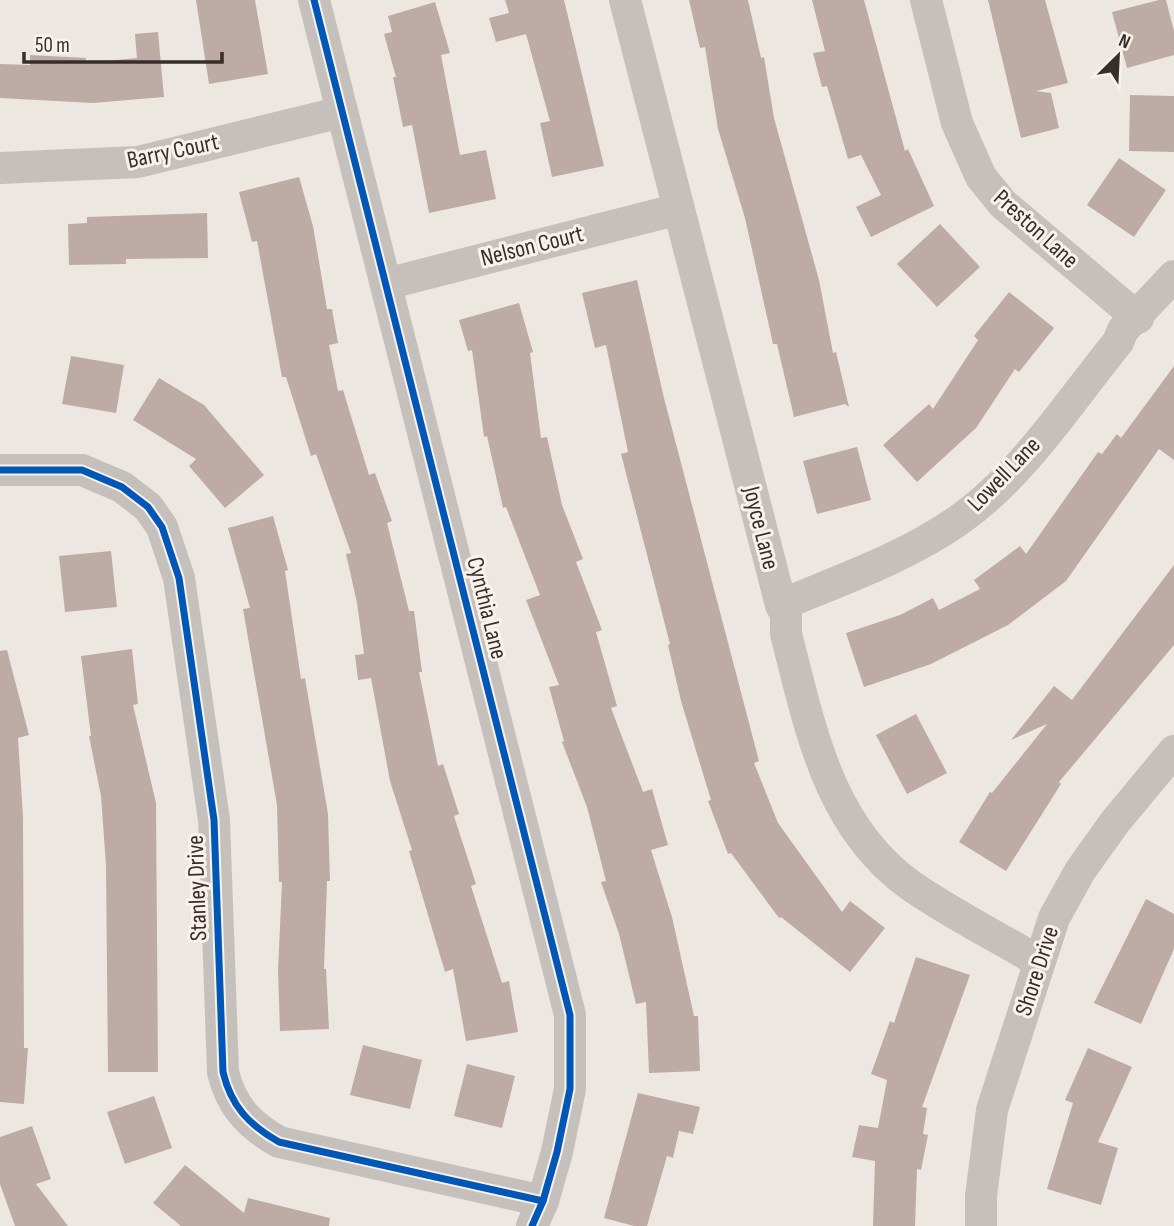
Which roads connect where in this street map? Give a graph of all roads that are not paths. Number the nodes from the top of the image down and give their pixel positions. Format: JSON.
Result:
{"nodes":[{"id":1,"x":314,"y":0,"type":"edge"},
{"id":2,"x":625,"y":0,"type":"edge"},
{"id":3,"x":926,"y":0,"type":"edge"},
{"id":4,"x":342,"y":112,"type":"junction"},
{"id":5,"x":0,"y":168,"type":"edge"},
{"id":6,"x":679,"y":209,"type":"junction"},
{"id":7,"x":1174,"y":276,"type":"edge"},
{"id":8,"x":386,"y":285,"type":"junction"},
{"id":9,"x":1138,"y":317,"type":"junction"},
{"id":10,"x":0,"y":470,"type":"edge"},
{"id":11,"x":781,"y":606,"type":"junction"},
{"id":12,"x":1174,"y":751,"type":"edge"},
{"id":13,"x":1038,"y":961,"type":"junction"},
{"id":14,"x":538,"y":1214,"type":"edge"},
{"id":15,"x":981,"y":1226,"type":"edge"}],
"edges":[{"from":1,"to":4,"type":"street","name":"Cynthia Lane"},
{"from":2,"to":6,"type":"street","name":"Joyce Lane"},
{"from":3,"to":9,"type":"street","name":"Preston Lane"},
{"from":4,"to":5,"type":"street","name":"Barry Court"},
{"from":4,"to":8,"type":"street","name":"Cynthia Lane"},
{"from":6,"to":8,"type":"street","name":"Nelson Court"},
{"from":6,"to":11,"type":"street","name":"Joyce Lane"},
{"from":7,"to":9,"type":"street","name":"Lowell Lane"},
{"from":8,"to":14,"type":"street","name":"Cynthia Lane"},
{"from":9,"to":11,"type":"street","name":"Lowell Lane"},
{"from":10,"to":14,"type":"street","name":"Stanley Drive"},
{"from":11,"to":13,"type":"street","name":"Joyce Lane"},
{"from":12,"to":13,"type":"street","name":"Shore Drive"},
{"from":13,"to":15,"type":"street","name":"Shore Drive"}]}
